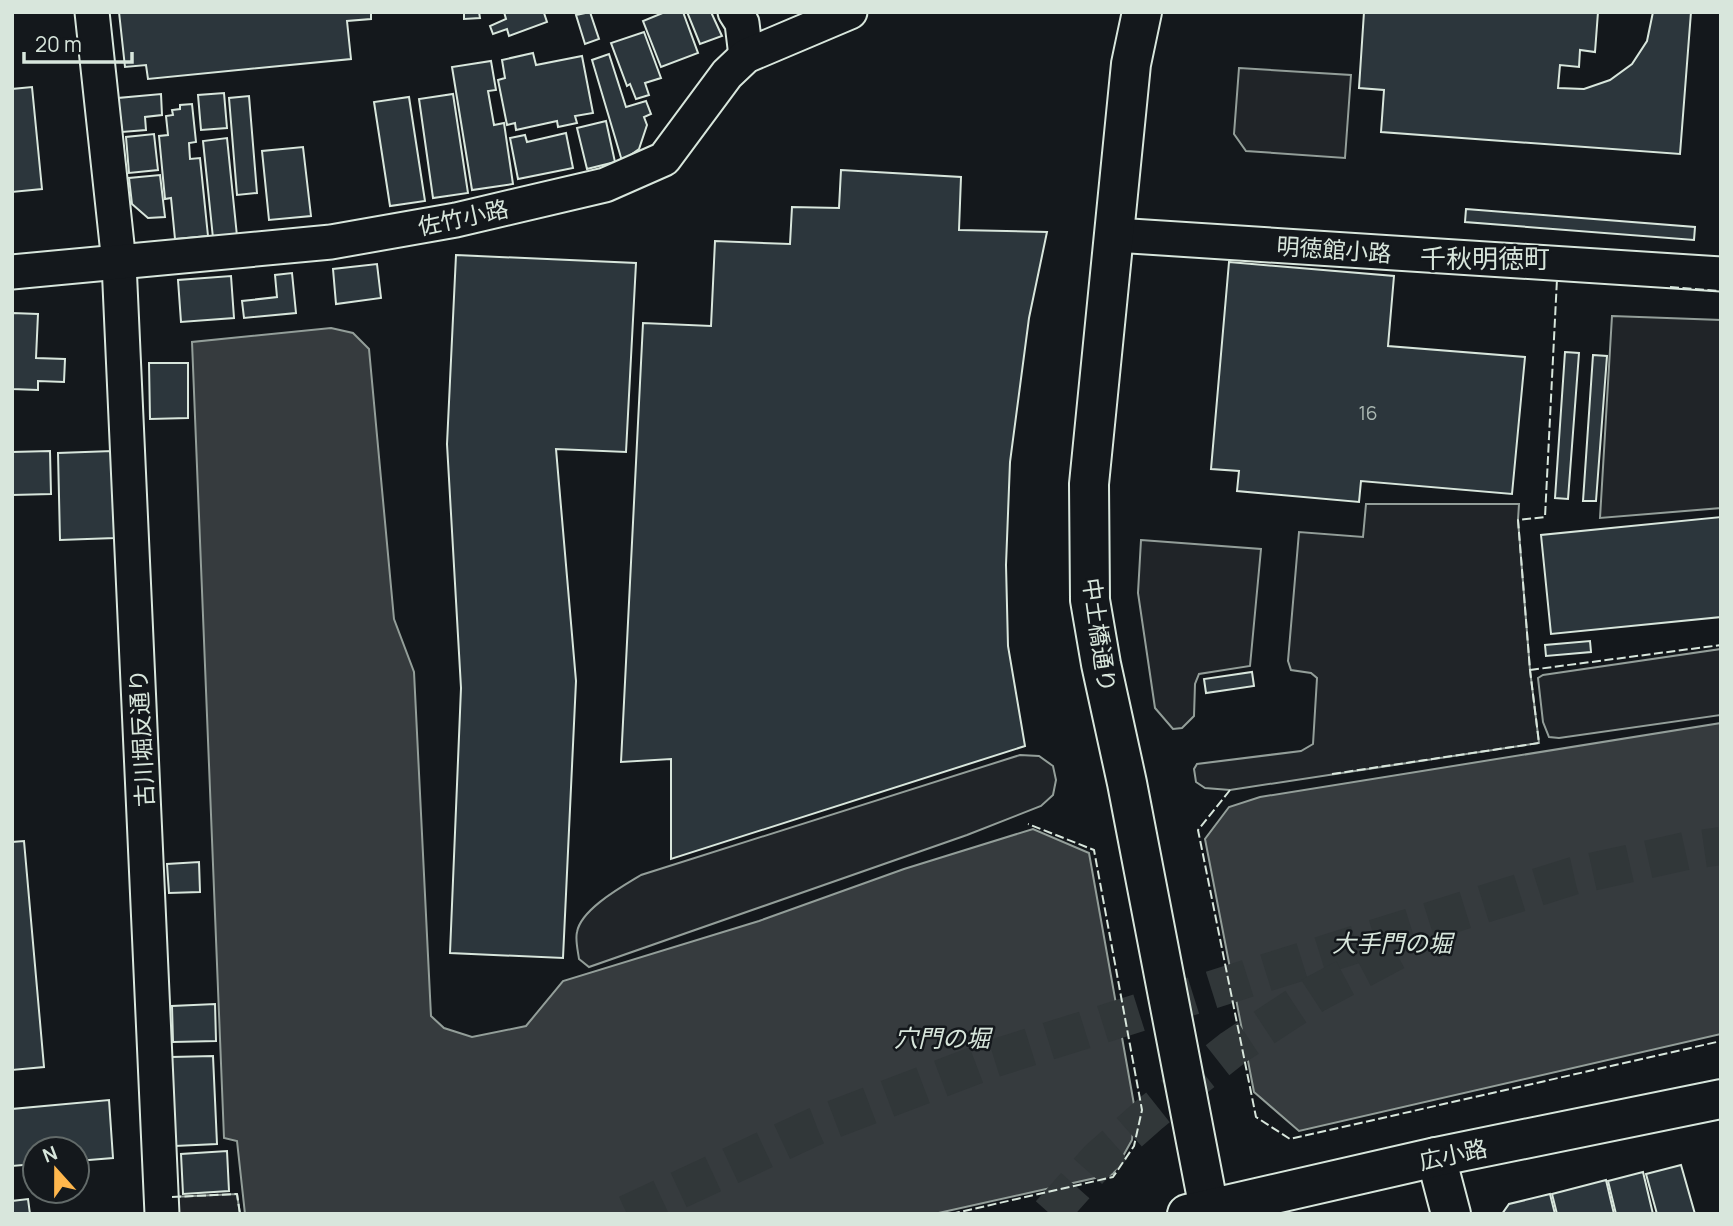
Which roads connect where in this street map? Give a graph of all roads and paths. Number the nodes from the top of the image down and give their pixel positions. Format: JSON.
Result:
{"nodes":[{"id":1,"x":92,"y":12,"type":"edge"},
{"id":2,"x":735,"y":12,"type":"edge"},
{"id":3,"x":850,"y":12,"type":"edge"},
{"id":4,"x":1142,"y":12,"type":"edge"},
{"id":5,"x":746,"y":56,"type":"junction"},
{"id":6,"x":1115,"y":235,"type":"junction"},
{"id":7,"x":119,"y":262,"type":"junction"},
{"id":8,"x":12,"y":272,"type":"edge"},
{"id":9,"x":1721,"y":274,"type":"edge"},
{"id":10,"x":1721,"y":1099,"type":"edge"},
{"id":11,"x":1436,"y":1157,"type":"junction"},
{"id":12,"x":1198,"y":1211,"type":"edge"},
{"id":13,"x":162,"y":1214,"type":"edge"},
{"id":14,"x":1451,"y":1214,"type":"edge"}],
"edges":[{"from":1,"to":7,"type":"street","name":"古川堀反通り"},
{"from":2,"to":5,"type":"street"},
{"from":3,"to":5,"type":"street","name":"佐竹小路"},
{"from":4,"to":6,"type":"street","name":"中土橋通り"},
{"from":5,"to":7,"type":"street","name":"佐竹小路"},
{"from":6,"to":9,"type":"street","name":"明徳館小路"},
{"from":6,"to":12,"type":"street","name":"中土橋通り"},
{"from":7,"to":8,"type":"street","name":"佐竹小路"},
{"from":7,"to":13,"type":"street","name":"古川堀反通り"},
{"from":10,"to":11,"type":"street","name":"広小路"},
{"from":11,"to":12,"type":"street","name":"広小路"},
{"from":11,"to":14,"type":"street"}]}
